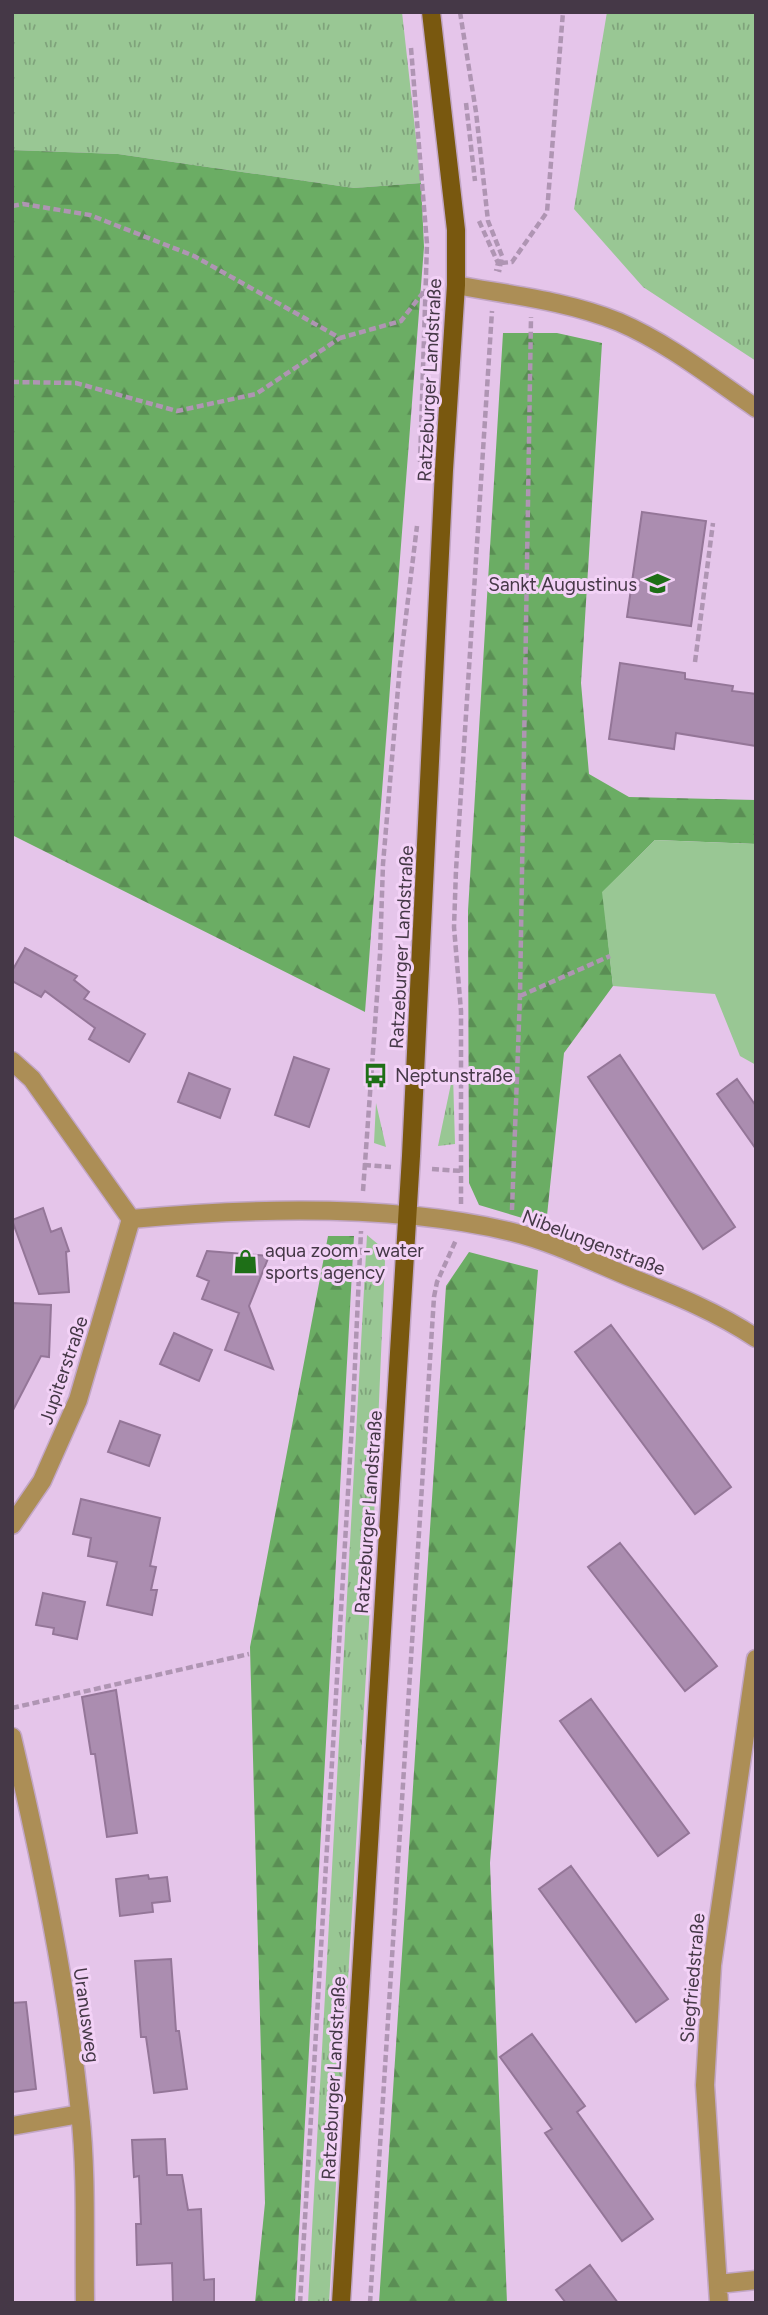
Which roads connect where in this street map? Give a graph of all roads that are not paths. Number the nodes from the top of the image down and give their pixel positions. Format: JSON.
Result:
{"nodes":[{"id":1,"x":431,"y":12,"type":"edge"},
{"id":2,"x":456,"y":285,"type":"junction"},
{"id":3,"x":756,"y":408,"type":"edge"},
{"id":4,"x":12,"y":1061,"type":"edge"},
{"id":5,"x":408,"y":1215,"type":"junction"},
{"id":6,"x":131,"y":1219,"type":"junction"},
{"id":7,"x":756,"y":1338,"type":"edge"},
{"id":8,"x":12,"y":1525,"type":"edge"},
{"id":9,"x":756,"y":1658,"type":"edge"},
{"id":10,"x":12,"y":1737,"type":"edge"},
{"id":11,"x":80,"y":2114,"type":"junction"},
{"id":12,"x":12,"y":2126,"type":"edge"},
{"id":13,"x":756,"y":2280,"type":"edge"},
{"id":14,"x":718,"y":2284,"type":"junction"},
{"id":15,"x":85,"y":2303,"type":"edge"},
{"id":16,"x":341,"y":2303,"type":"edge"},
{"id":17,"x":719,"y":2303,"type":"edge"}],
"edges":[{"from":1,"to":2,"type":"main road","name":"Ratzeburger Landstraße"},
{"from":2,"to":3,"type":"street"},
{"from":2,"to":5,"type":"main road","name":"Ratzeburger Landstraße"},
{"from":4,"to":6,"type":"street"},
{"from":5,"to":6,"type":"street"},
{"from":5,"to":7,"type":"street","name":"Nibelungenstraße"},
{"from":5,"to":16,"type":"main road","name":"Ratzeburger Landstraße"},
{"from":6,"to":8,"type":"street","name":"Jupiterstraße"},
{"from":9,"to":14,"type":"street","name":"Siegfriedstraße"},
{"from":10,"to":11,"type":"street","name":"Uranusweg"},
{"from":11,"to":12,"type":"street"},
{"from":11,"to":15,"type":"street","name":"Uranusweg"},
{"from":13,"to":14,"type":"street"},
{"from":14,"to":17,"type":"street","name":"Siegfriedstraße"}]}
